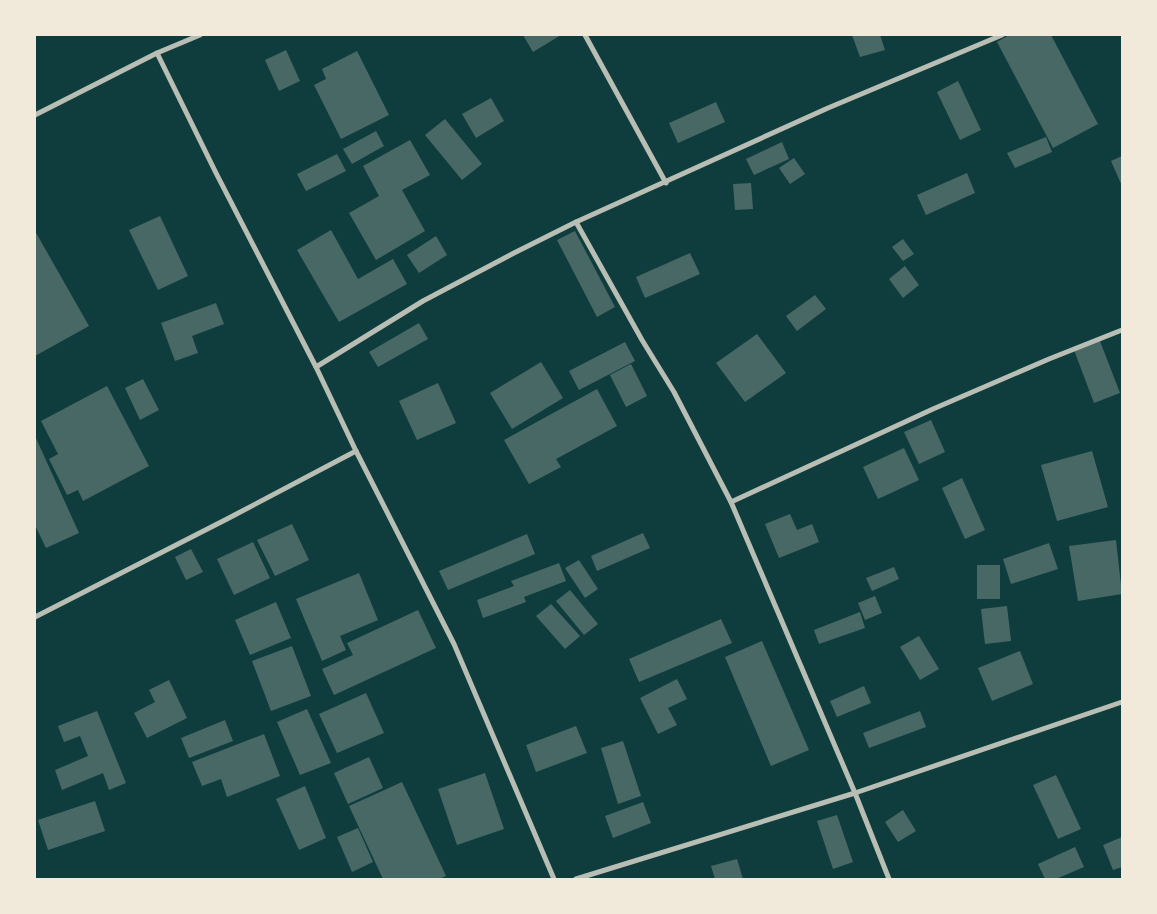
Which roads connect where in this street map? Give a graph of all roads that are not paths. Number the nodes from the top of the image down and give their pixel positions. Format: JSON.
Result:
{"nodes":[{"id":1,"x":200,"y":35,"type":"edge"},
{"id":2,"x":585,"y":35,"type":"edge"},
{"id":3,"x":1002,"y":35,"type":"edge"},
{"id":4,"x":157,"y":53,"type":"junction"},
{"id":5,"x":35,"y":115,"type":"edge"},
{"id":6,"x":666,"y":183,"type":"junction"},
{"id":7,"x":576,"y":222,"type":"junction"},
{"id":8,"x":1122,"y":330,"type":"edge"},
{"id":9,"x":316,"y":368,"type":"junction"},
{"id":10,"x":356,"y":451,"type":"junction"},
{"id":11,"x":731,"y":502,"type":"junction"},
{"id":12,"x":35,"y":617,"type":"edge"},
{"id":13,"x":1122,"y":702,"type":"edge"},
{"id":14,"x":855,"y":793,"type":"junction"},
{"id":15,"x":554,"y":879,"type":"edge"},
{"id":16,"x":576,"y":879,"type":"edge"},
{"id":17,"x":888,"y":879,"type":"edge"}],
"edges":[{"from":1,"to":4,"type":"street"},
{"from":2,"to":6,"type":"street"},
{"from":3,"to":6,"type":"street"},
{"from":4,"to":5,"type":"street"},
{"from":4,"to":9,"type":"street"},
{"from":6,"to":7,"type":"street"},
{"from":7,"to":9,"type":"street"},
{"from":7,"to":11,"type":"street"},
{"from":8,"to":11,"type":"street"},
{"from":9,"to":10,"type":"street"},
{"from":10,"to":12,"type":"street"},
{"from":10,"to":15,"type":"street"},
{"from":11,"to":14,"type":"street"},
{"from":13,"to":14,"type":"street"},
{"from":14,"to":16,"type":"street"},
{"from":14,"to":17,"type":"street"}]}
